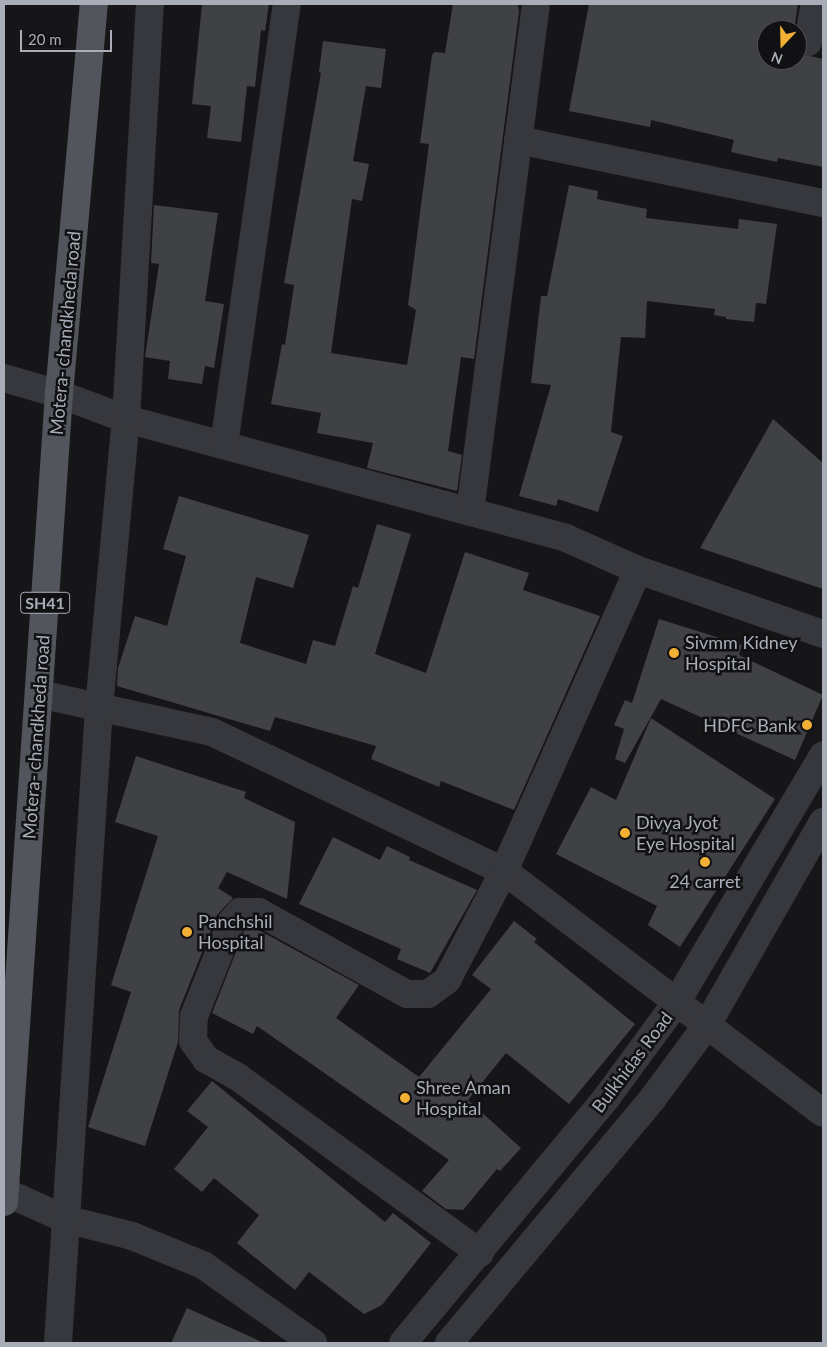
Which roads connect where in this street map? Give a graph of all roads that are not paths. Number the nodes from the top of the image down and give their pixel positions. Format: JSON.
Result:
{"nodes":[{"id":1,"x":94,"y":4,"type":"edge"},
{"id":2,"x":150,"y":4,"type":"edge"},
{"id":3,"x":287,"y":4,"type":"edge"},
{"id":4,"x":536,"y":4,"type":"edge"},
{"id":5,"x":815,"y":4,"type":"edge"},
{"id":6,"x":808,"y":42,"type":"dead end"},
{"id":7,"x":518,"y":140,"type":"junction"},
{"id":8,"x":823,"y":203,"type":"edge"},
{"id":9,"x":4,"y":378,"type":"edge"},
{"id":10,"x":59,"y":394,"type":"junction"},
{"id":11,"x":126,"y":419,"type":"junction"},
{"id":12,"x":224,"y":446,"type":"junction"},
{"id":13,"x":470,"y":512,"type":"junction"},
{"id":14,"x":638,"y":570,"type":"junction"},
{"id":15,"x":823,"y":634,"type":"edge"},
{"id":16,"x":39,"y":694,"type":"junction"},
{"id":17,"x":99,"y":708,"type":"junction"},
{"id":18,"x":823,"y":755,"type":"edge"},
{"id":19,"x":823,"y":822,"type":"edge"},
{"id":20,"x":504,"y":871,"type":"junction"},
{"id":21,"x":676,"y":1003,"type":"junction"},
{"id":22,"x":707,"y":1024,"type":"junction"},
{"id":23,"x":823,"y":1113,"type":"edge"},
{"id":24,"x":4,"y":1197,"type":"edge"},
{"id":25,"x":65,"y":1219,"type":"junction"},
{"id":26,"x":480,"y":1253,"type":"junction"},
{"id":27,"x":58,"y":1343,"type":"edge"},
{"id":28,"x":313,"y":1343,"type":"edge"},
{"id":29,"x":403,"y":1343,"type":"edge"},
{"id":30,"x":449,"y":1343,"type":"edge"}],
"edges":[{"from":1,"to":10,"type":"main road","name":"Motera- chandkheda road","number":"SH41"},
{"from":2,"to":11,"type":"street"},
{"from":3,"to":12,"type":"street"},
{"from":4,"to":7,"type":"street"},
{"from":5,"to":6,"type":"street"},
{"from":7,"to":8,"type":"street"},
{"from":7,"to":13,"type":"street"},
{"from":9,"to":10,"type":"street"},
{"from":10,"to":11,"type":"street"},
{"from":10,"to":16,"type":"main road","name":"Motera- chandkheda road","number":"SH41"},
{"from":11,"to":12,"type":"street"},
{"from":11,"to":17,"type":"street"},
{"from":12,"to":13,"type":"street"},
{"from":13,"to":14,"type":"street"},
{"from":14,"to":15,"type":"street"},
{"from":14,"to":20,"type":"street"},
{"from":16,"to":17,"type":"street"},
{"from":16,"to":24,"type":"main road","name":"Motera- chandkheda road","number":"SH41"},
{"from":17,"to":20,"type":"street"},
{"from":17,"to":25,"type":"street"},
{"from":18,"to":21,"type":"street","name":"Bulkhidas Road"},
{"from":19,"to":22,"type":"street","name":"Bulkhidas Road"},
{"from":20,"to":21,"type":"street"},
{"from":20,"to":26,"type":"street"},
{"from":21,"to":22,"type":"street"},
{"from":21,"to":26,"type":"street","name":"Bulkhidas Road"},
{"from":22,"to":23,"type":"street"},
{"from":22,"to":30,"type":"street","name":"Bulkhidas Road"},
{"from":24,"to":25,"type":"street"},
{"from":25,"to":27,"type":"street"},
{"from":25,"to":28,"type":"street"},
{"from":26,"to":29,"type":"street","name":"Bulkhidas Road"}]}
